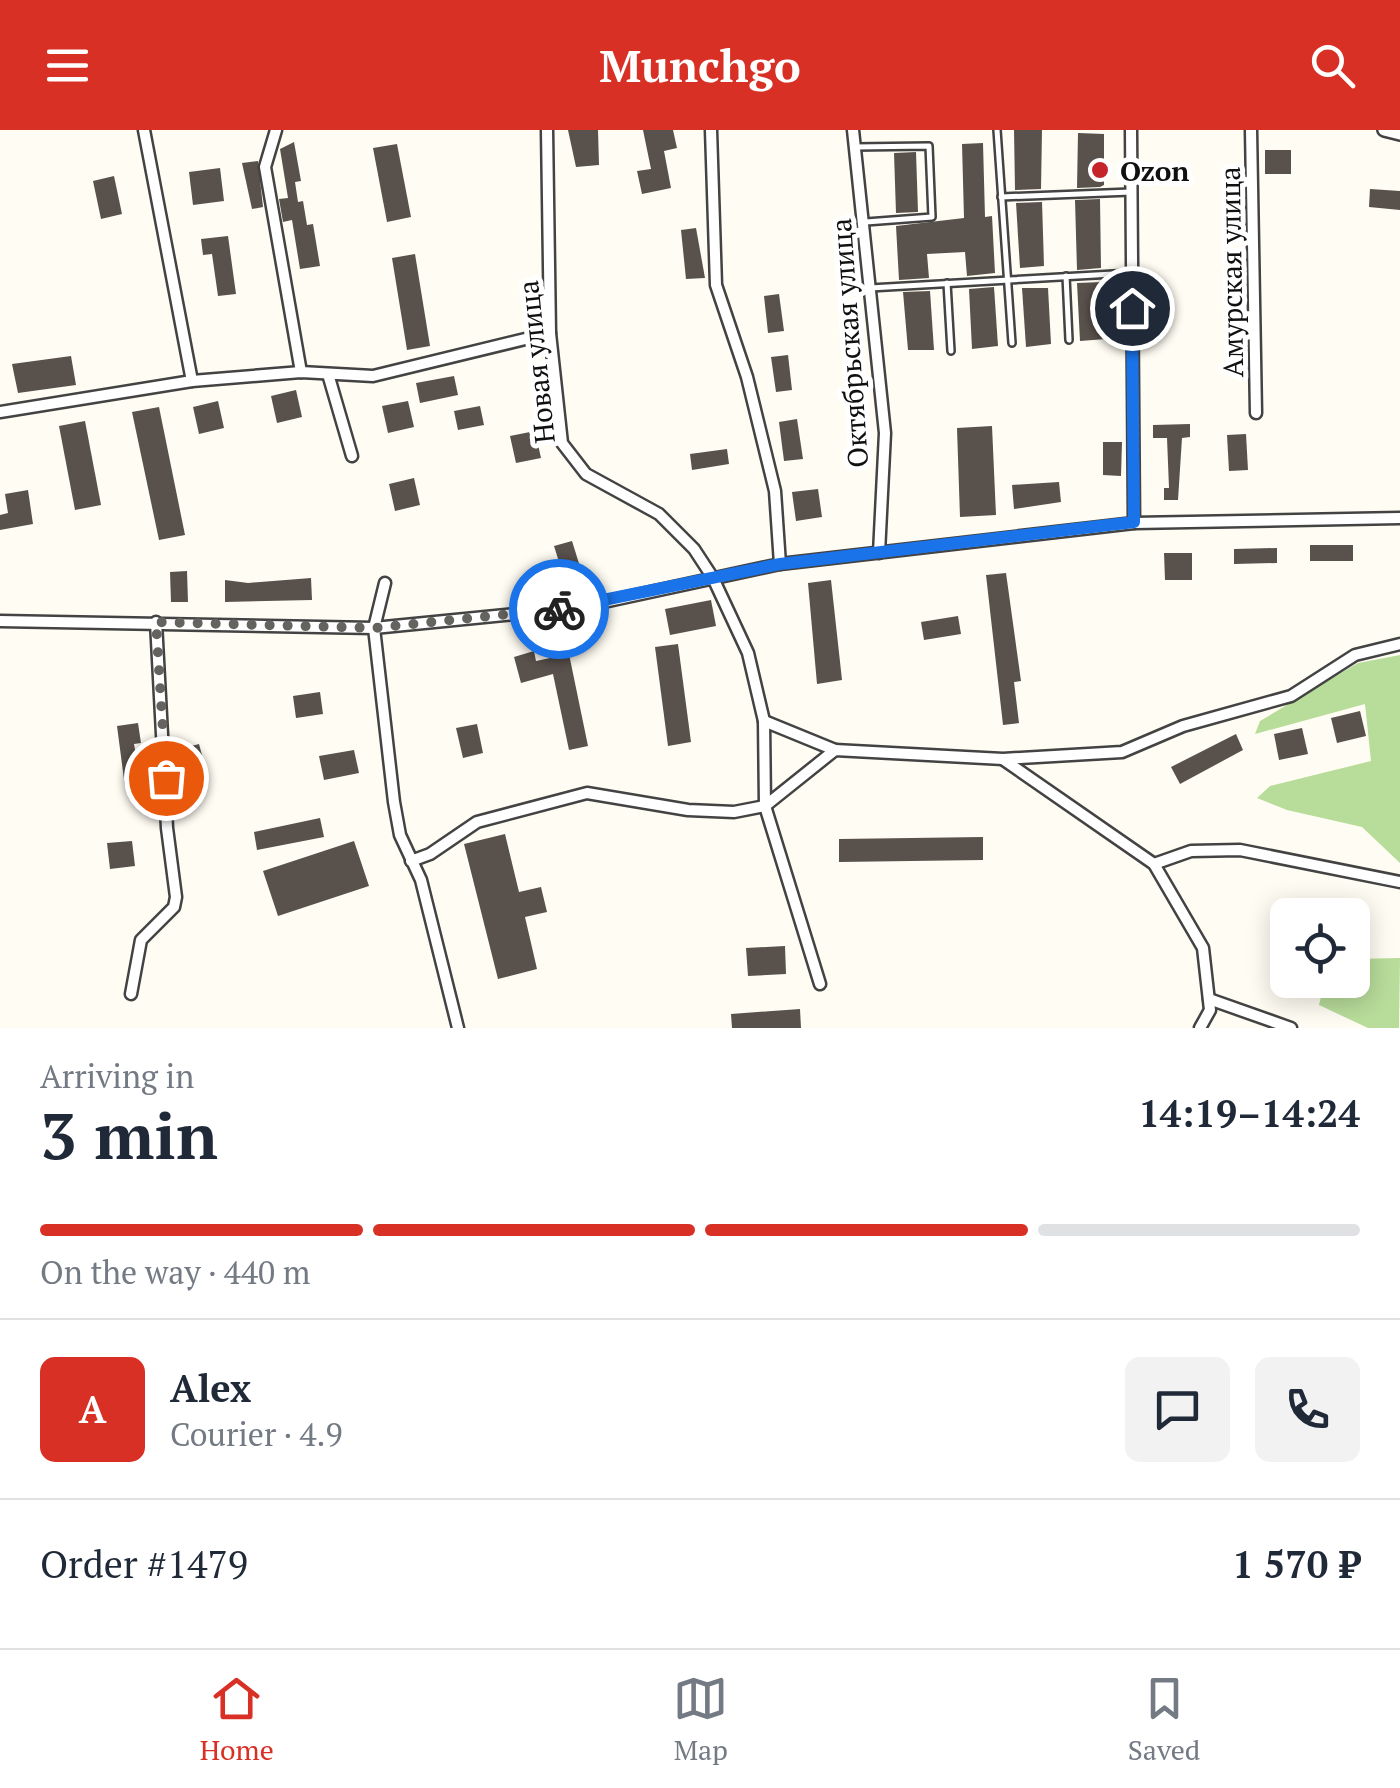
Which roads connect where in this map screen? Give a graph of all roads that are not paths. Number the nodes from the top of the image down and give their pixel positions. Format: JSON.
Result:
{"nodes":[{"id":1,"x":144,"y":130,"type":"edge"},
{"id":2,"x":276,"y":130,"type":"edge"},
{"id":3,"x":548,"y":130,"type":"edge"},
{"id":4,"x":711,"y":130,"type":"edge"},
{"id":5,"x":854,"y":130,"type":"edge"},
{"id":6,"x":997,"y":130,"type":"edge"},
{"id":7,"x":1131,"y":130,"type":"edge"},
{"id":8,"x":1251,"y":130,"type":"edge"},
{"id":9,"x":1384,"y":130,"type":"edge"},
{"id":10,"x":1400,"y":134,"type":"edge"},
{"id":11,"x":855,"y":147,"type":"junction"},
{"id":12,"x":1131,"y":192,"type":"junction"},
{"id":13,"x":1002,"y":196,"type":"junction"},
{"id":14,"x":863,"y":222,"type":"junction"},
{"id":15,"x":1132,"y":272,"type":"junction"},
{"id":16,"x":1066,"y":276,"type":"junction"},
{"id":17,"x":1008,"y":280,"type":"junction"},
{"id":18,"x":947,"y":283,"type":"junction"},
{"id":19,"x":870,"y":288,"type":"junction"},
{"id":20,"x":550,"y":333,"type":"junction"},
{"id":21,"x":1069,"y":340,"type":"dead end"},
{"id":22,"x":1012,"y":343,"type":"dead end"},
{"id":23,"x":951,"y":352,"type":"dead end"},
{"id":24,"x":301,"y":372,"type":"junction"},
{"id":25,"x":328,"y":374,"type":"junction"},
{"id":26,"x":192,"y":381,"type":"junction"},
{"id":27,"x":0,"y":412,"type":"edge"},
{"id":28,"x":1256,"y":413,"type":"dead end"},
{"id":29,"x":352,"y":456,"type":"dead end"},
{"id":30,"x":1400,"y":518,"type":"edge"},
{"id":31,"x":1134,"y":522,"type":"junction"},
{"id":32,"x":878,"y":553,"type":"junction"},
{"id":33,"x":780,"y":564,"type":"junction"},
{"id":34,"x":713,"y":578,"type":"junction"},
{"id":35,"x":386,"y":583,"type":"dead end"},
{"id":36,"x":0,"y":621,"type":"edge"},
{"id":37,"x":156,"y":622,"type":"junction"},
{"id":38,"x":374,"y":628,"type":"junction"},
{"id":39,"x":1400,"y":644,"type":"edge"},
{"id":40,"x":764,"y":721,"type":"junction"},
{"id":41,"x":835,"y":750,"type":"junction"},
{"id":42,"x":1003,"y":759,"type":"junction"},
{"id":43,"x":765,"y":806,"type":"junction"},
{"id":44,"x":411,"y":861,"type":"junction"},
{"id":45,"x":1154,"y":864,"type":"junction"},
{"id":46,"x":1400,"y":882,"type":"edge"},
{"id":47,"x":820,"y":984,"type":"dead end"},
{"id":48,"x":131,"y":994,"type":"dead end"},
{"id":49,"x":1210,"y":1004,"type":"junction"},
{"id":50,"x":458,"y":1028,"type":"edge"},
{"id":51,"x":1200,"y":1028,"type":"edge"},
{"id":52,"x":1208,"y":1028,"type":"edge"},
{"id":53,"x":1291,"y":1028,"type":"edge"}],
"edges":[{"from":1,"to":26,"type":"street"},
{"from":2,"to":24,"type":"street"},
{"from":3,"to":20,"type":"street","name":"Новая улица"},
{"from":4,"to":33,"type":"street"},
{"from":5,"to":11,"type":"street","name":"Октябрьская улица"},
{"from":6,"to":13,"type":"lane"},
{"from":7,"to":12,"type":"street"},
{"from":8,"to":28,"type":"street","name":"Амурская улица"},
{"from":9,"to":10,"type":"street"},
{"from":11,"to":14,"type":"street","name":"Октябрьская улица"},
{"from":11,"to":14,"type":"lane"},
{"from":12,"to":13,"type":"lane"},
{"from":12,"to":15,"type":"street"},
{"from":13,"to":17,"type":"lane"},
{"from":14,"to":19,"type":"street","name":"Октябрьская улица"},
{"from":15,"to":16,"type":"lane"},
{"from":15,"to":31,"type":"street"},
{"from":16,"to":17,"type":"lane"},
{"from":16,"to":21,"type":"lane"},
{"from":17,"to":18,"type":"lane"},
{"from":17,"to":22,"type":"lane"},
{"from":18,"to":19,"type":"lane"},
{"from":18,"to":23,"type":"lane"},
{"from":19,"to":32,"type":"street","name":"Октябрьская улица"},
{"from":20,"to":25,"type":"street"},
{"from":20,"to":34,"type":"street","name":"Новая улица"},
{"from":24,"to":25,"type":"street"},
{"from":24,"to":26,"type":"street"},
{"from":25,"to":29,"type":"street"},
{"from":26,"to":27,"type":"street"},
{"from":30,"to":31,"type":"street"},
{"from":31,"to":32,"type":"street"},
{"from":32,"to":33,"type":"street"},
{"from":33,"to":34,"type":"street"},
{"from":34,"to":38,"type":"street"},
{"from":34,"to":40,"type":"street","name":"Новая улица"},
{"from":35,"to":38,"type":"street"},
{"from":36,"to":37,"type":"street"},
{"from":37,"to":38,"type":"street"},
{"from":37,"to":48,"type":"street"},
{"from":38,"to":44,"type":"street"},
{"from":39,"to":42,"type":"street"},
{"from":40,"to":41,"type":"street"},
{"from":40,"to":43,"type":"street","name":"Новая улица"},
{"from":41,"to":42,"type":"street"},
{"from":41,"to":43,"type":"street"},
{"from":42,"to":45,"type":"street"},
{"from":43,"to":44,"type":"street"},
{"from":43,"to":47,"type":"street","name":"Новая улица"},
{"from":44,"to":50,"type":"street"},
{"from":45,"to":46,"type":"street"},
{"from":45,"to":49,"type":"street"},
{"from":49,"to":51,"type":"street"},
{"from":49,"to":52,"type":"street"},
{"from":49,"to":53,"type":"street"}]}
